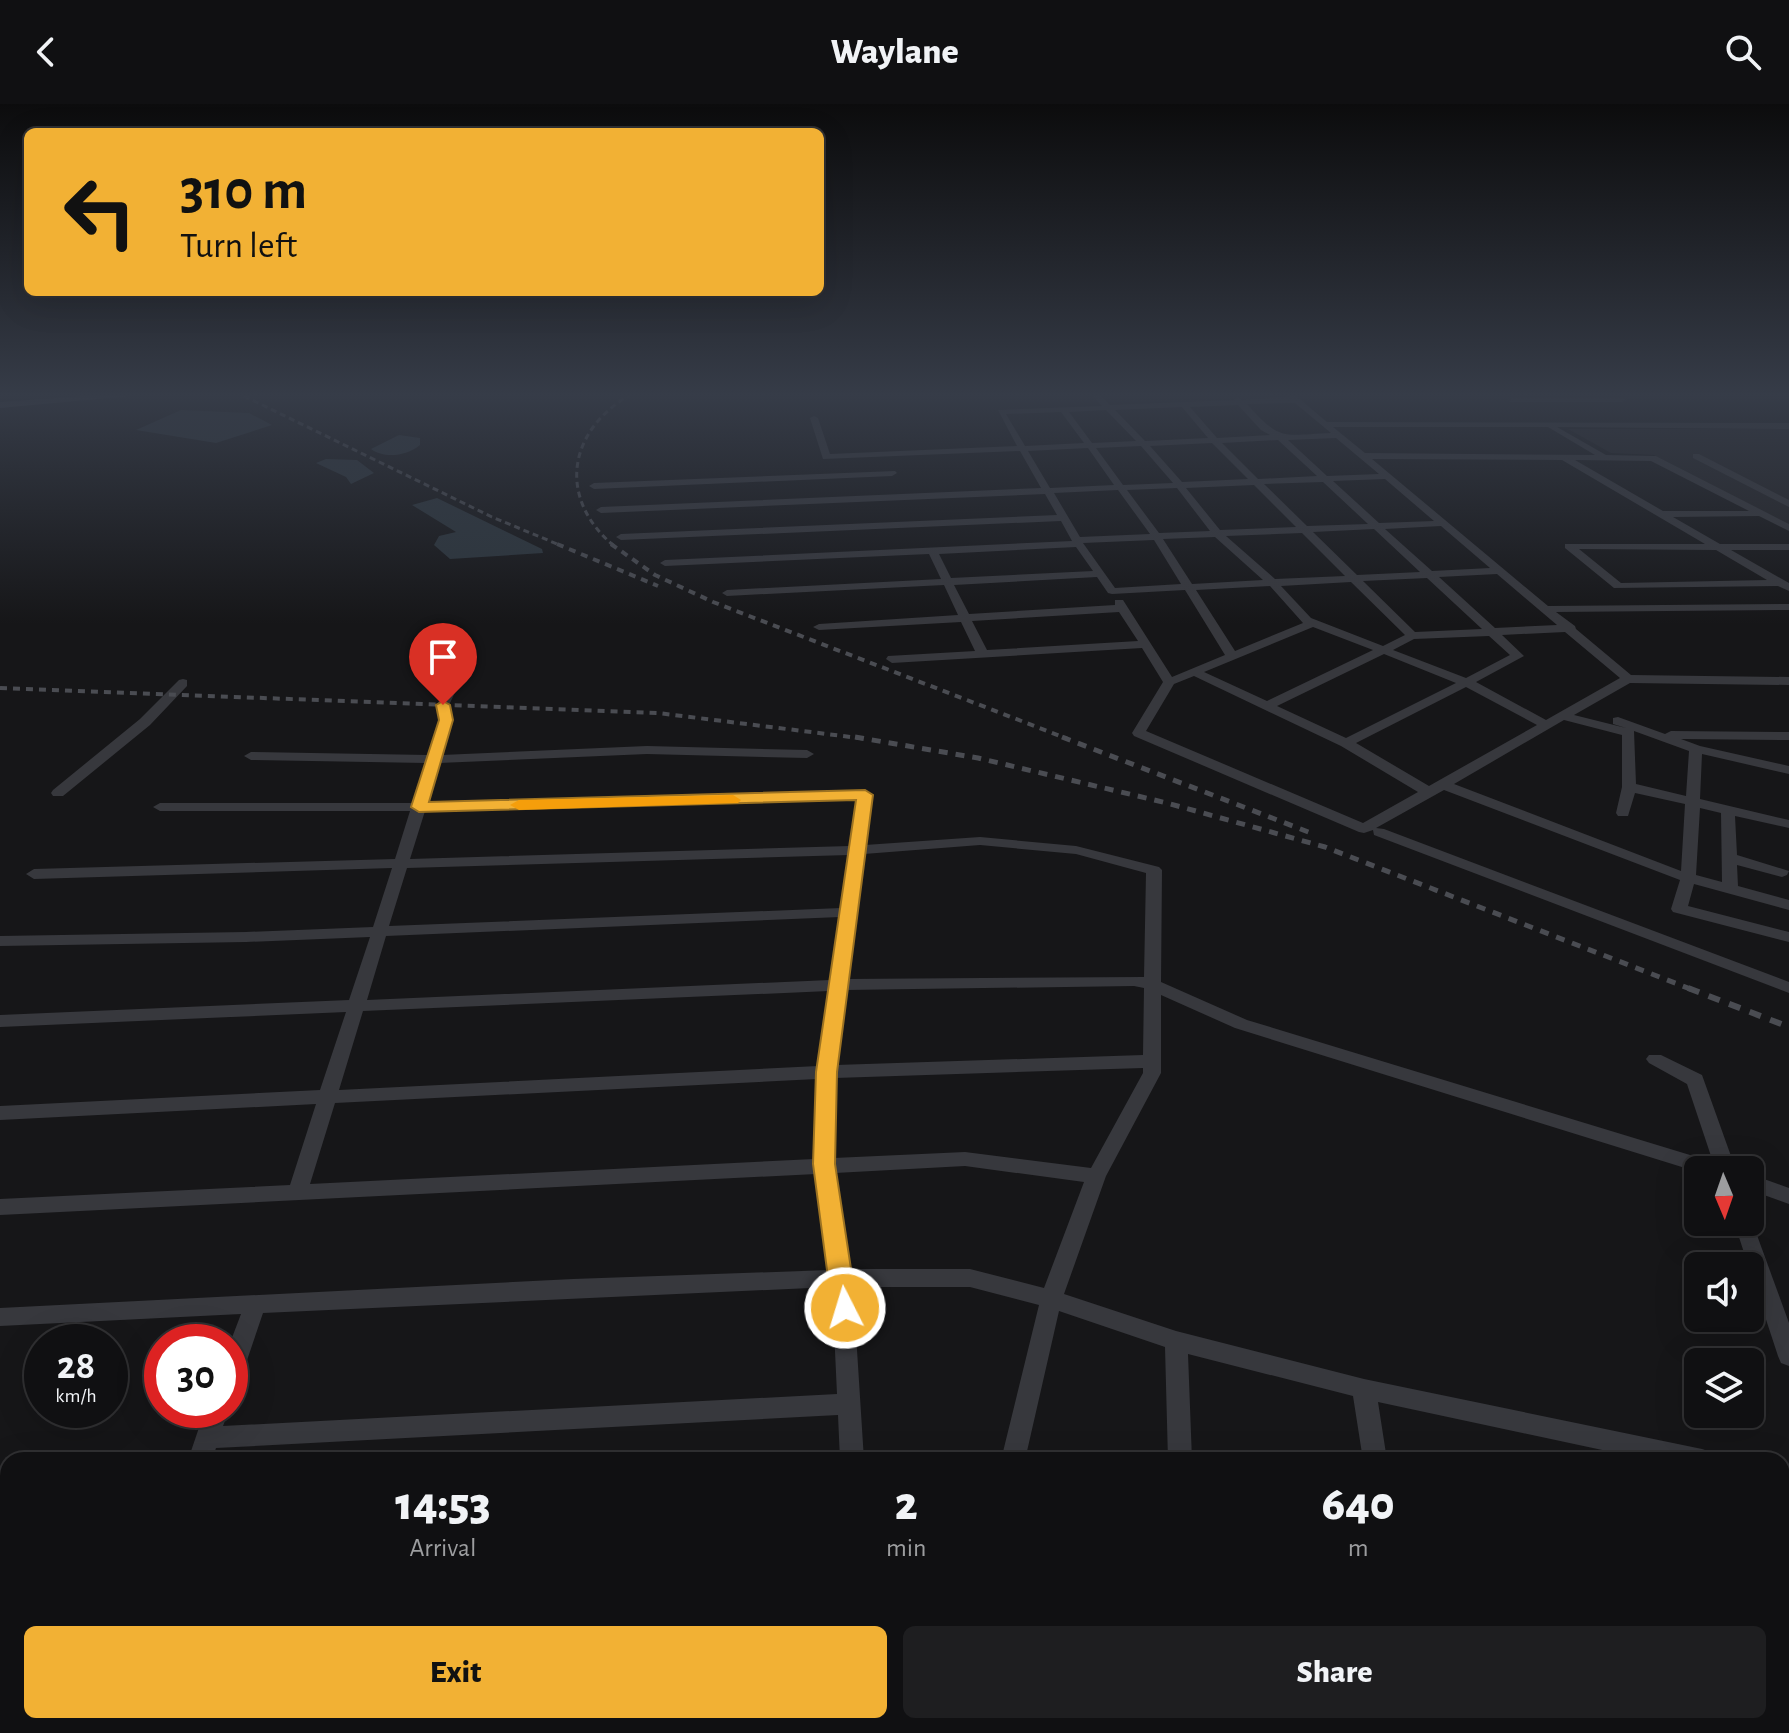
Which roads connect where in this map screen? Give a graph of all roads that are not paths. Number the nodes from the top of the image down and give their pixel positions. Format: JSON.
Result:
{"nodes":[{"id":1,"x":1038,"y":472,"type":"edge"},
{"id":2,"x":1110,"y":472,"type":"edge"},
{"id":3,"x":1168,"y":472,"type":"edge"},
{"id":4,"x":1248,"y":472,"type":"edge"},
{"id":5,"x":1318,"y":472,"type":"edge"},
{"id":6,"x":1384,"y":472,"type":"edge"},
{"id":7,"x":1587,"y":472,"type":"edge"},
{"id":8,"x":1680,"y":472,"type":"edge"},
{"id":9,"x":1727,"y":472,"type":"edge"},
{"id":10,"x":892,"y":473,"type":"joint"},
{"id":11,"x":1389,"y":476,"type":"junction"},
{"id":12,"x":1326,"y":479,"type":"junction"},
{"id":13,"x":1258,"y":482,"type":"junction"},
{"id":14,"x":1179,"y":485,"type":"junction"},
{"id":15,"x":594,"y":486,"type":"dead end"},
{"id":16,"x":1122,"y":488,"type":"junction"},
{"id":17,"x":1049,"y":491,"type":"junction"},
{"id":18,"x":900,"y":498,"type":"junction"},
{"id":19,"x":1789,"y":504,"type":"edge"},
{"id":20,"x":601,"y":510,"type":"dead end"},
{"id":21,"x":1656,"y":514,"type":"junction"},
{"id":22,"x":1762,"y":514,"type":"junction"},
{"id":23,"x":1065,"y":518,"type":"junction"},
{"id":24,"x":1445,"y":523,"type":"junction"},
{"id":25,"x":1376,"y":527,"type":"junction"},
{"id":26,"x":1789,"y":528,"type":"edge"},
{"id":27,"x":1307,"y":530,"type":"junction"},
{"id":28,"x":1218,"y":534,"type":"junction"},
{"id":29,"x":621,"y":537,"type":"dead end"},
{"id":30,"x":1157,"y":537,"type":"junction"},
{"id":31,"x":1080,"y":542,"type":"junction"},
{"id":32,"x":1716,"y":547,"type":"junction"},
{"id":33,"x":1789,"y":547,"type":"edge"},
{"id":34,"x":932,"y":550,"type":"junction"},
{"id":35,"x":665,"y":563,"type":"dead end"},
{"id":36,"x":1502,"y":571,"type":"junction"},
{"id":37,"x":1098,"y":574,"type":"junction"},
{"id":38,"x":1428,"y":575,"type":"junction"},
{"id":39,"x":1353,"y":579,"type":"junction"},
{"id":40,"x":945,"y":582,"type":"junction"},
{"id":41,"x":1273,"y":583,"type":"junction"},
{"id":42,"x":1784,"y":586,"type":"edge"},
{"id":43,"x":1191,"y":588,"type":"junction"},
{"id":44,"x":1112,"y":591,"type":"junction"},
{"id":45,"x":727,"y":593,"type":"dead end"},
{"id":46,"x":1789,"y":607,"type":"edge"},
{"id":47,"x":1123,"y":608,"type":"junction"},
{"id":48,"x":1547,"y":609,"type":"junction"},
{"id":49,"x":965,"y":618,"type":"junction"},
{"id":50,"x":1306,"y":620,"type":"junction"},
{"id":51,"x":819,"y":627,"type":"dead end"},
{"id":52,"x":1571,"y":628,"type":"junction"},
{"id":53,"x":1494,"y":631,"type":"junction"},
{"id":54,"x":1412,"y":636,"type":"junction"},
{"id":55,"x":1146,"y":644,"type":"junction"},
{"id":56,"x":1387,"y":650,"type":"junction"},
{"id":57,"x":983,"y":654,"type":"junction"},
{"id":58,"x":1233,"y":657,"type":"junction"},
{"id":59,"x":892,"y":659,"type":"dead end"},
{"id":60,"x":1197,"y":673,"type":"junction"},
{"id":61,"x":1628,"y":679,"type":"junction"},
{"id":62,"x":1789,"y":681,"type":"edge"},
{"id":63,"x":454,"y":682,"type":"dead end"},
{"id":64,"x":1169,"y":682,"type":"junction"},
{"id":65,"x":183,"y":683,"type":"dead end"},
{"id":66,"x":1468,"y":683,"type":"junction"},
{"id":67,"x":1267,"y":706,"type":"junction"},
{"id":68,"x":1576,"y":708,"type":"junction"},
{"id":69,"x":1562,"y":716,"type":"junction"},
{"id":70,"x":1546,"y":725,"type":"junction"},
{"id":71,"x":1663,"y":735,"type":"junction"},
{"id":72,"x":1789,"y":736,"type":"edge"},
{"id":73,"x":1346,"y":743,"type":"junction"},
{"id":74,"x":1696,"y":749,"type":"junction"},
{"id":75,"x":807,"y":754,"type":"dead end"},
{"id":76,"x":251,"y":756,"type":"dead end"},
{"id":77,"x":432,"y":759,"type":"junction"},
{"id":78,"x":1789,"y":770,"type":"edge"},
{"id":79,"x":1442,"y":784,"type":"junction"},
{"id":80,"x":1629,"y":787,"type":"junction"},
{"id":81,"x":1428,"y":792,"type":"junction"},
{"id":82,"x":58,"y":793,"type":"dead end"},
{"id":83,"x":1691,"y":803,"type":"junction"},
{"id":84,"x":160,"y":807,"type":"dead end"},
{"id":85,"x":419,"y":807,"type":"junction"},
{"id":86,"x":1728,"y":811,"type":"junction"},
{"id":87,"x":1623,"y":813,"type":"dead end"},
{"id":88,"x":1789,"y":824,"type":"edge"},
{"id":89,"x":1379,"y":832,"type":"dead end"},
{"id":90,"x":858,"y":850,"type":"junction"},
{"id":91,"x":1729,"y":858,"type":"junction"},
{"id":92,"x":401,"y":865,"type":"junction"},
{"id":93,"x":1782,"y":872,"type":"dead end"},
{"id":94,"x":34,"y":874,"type":"dead end"},
{"id":95,"x":1688,"y":878,"type":"junction"},
{"id":96,"x":1730,"y":890,"type":"junction"},
{"id":97,"x":1789,"y":905,"type":"edge"},
{"id":98,"x":849,"y":912,"type":"junction"},
{"id":99,"x":381,"y":930,"type":"junction"},
{"id":100,"x":1789,"y":937,"type":"edge"},
{"id":101,"x":0,"y":941,"type":"edge"},
{"id":102,"x":1150,"y":983,"type":"junction"},
{"id":103,"x":840,"y":985,"type":"junction"},
{"id":104,"x":1789,"y":988,"type":"edge"},
{"id":105,"x":357,"y":1004,"type":"junction"},
{"id":106,"x":0,"y":1021,"type":"edge"},
{"id":107,"x":1655,"y":1059,"type":"dead end"},
{"id":108,"x":1151,"y":1061,"type":"junction"},
{"id":109,"x":826,"y":1072,"type":"junction"},
{"id":110,"x":326,"y":1096,"type":"junction"},
{"id":111,"x":0,"y":1113,"type":"edge"},
{"id":112,"x":1721,"y":1156,"type":"edge"},
{"id":113,"x":1684,"y":1160,"type":"edge"},
{"id":114,"x":824,"y":1164,"type":"junction"},
{"id":115,"x":1096,"y":1176,"type":"junction"},
{"id":116,"x":1764,"y":1187,"type":"edge"},
{"id":117,"x":297,"y":1194,"type":"junction"},
{"id":118,"x":1789,"y":1196,"type":"edge"},
{"id":119,"x":0,"y":1207,"type":"edge"},
{"id":120,"x":1749,"y":1236,"type":"edge"},
{"id":121,"x":842,"y":1278,"type":"junction"},
{"id":122,"x":1051,"y":1299,"type":"junction"},
{"id":123,"x":255,"y":1305,"type":"junction"},
{"id":124,"x":0,"y":1317,"type":"edge"},
{"id":125,"x":248,"y":1325,"type":"edge"},
{"id":126,"x":1785,"y":1330,"type":"edge"},
{"id":127,"x":1176,"y":1341,"type":"junction"},
{"id":128,"x":1789,"y":1356,"type":"edge"},
{"id":129,"x":1364,"y":1389,"type":"junction"},
{"id":130,"x":850,"y":1404,"type":"junction"},
{"id":131,"x":211,"y":1428,"type":"edge"},
{"id":132,"x":204,"y":1449,"type":"edge"},
{"id":133,"x":852,"y":1452,"type":"edge"},
{"id":134,"x":1015,"y":1452,"type":"edge"},
{"id":135,"x":1180,"y":1452,"type":"edge"},
{"id":136,"x":1374,"y":1452,"type":"edge"},
{"id":137,"x":1664,"y":1452,"type":"edge"}],
"edges":[{"from":1,"to":17,"type":"street"},
{"from":2,"to":16,"type":"street"},
{"from":3,"to":14,"type":"street"},
{"from":4,"to":13,"type":"street"},
{"from":5,"to":12,"type":"street"},
{"from":6,"to":11,"type":"street"},
{"from":7,"to":21,"type":"street"},
{"from":8,"to":22,"type":"street"},
{"from":9,"to":19,"type":"street"},
{"from":10,"to":15,"type":"street"},
{"from":10,"to":18,"type":"street"},
{"from":11,"to":12,"type":"street"},
{"from":11,"to":24,"type":"street"},
{"from":12,"to":13,"type":"street"},
{"from":12,"to":25,"type":"street"},
{"from":13,"to":14,"type":"street"},
{"from":13,"to":27,"type":"street"},
{"from":14,"to":16,"type":"street"},
{"from":14,"to":28,"type":"street"},
{"from":16,"to":17,"type":"street"},
{"from":16,"to":30,"type":"street"},
{"from":17,"to":18,"type":"street"},
{"from":17,"to":23,"type":"street"},
{"from":18,"to":20,"type":"street"},
{"from":21,"to":22,"type":"street"},
{"from":21,"to":32,"type":"street"},
{"from":22,"to":26,"type":"street"},
{"from":23,"to":29,"type":"street"},
{"from":23,"to":31,"type":"street"},
{"from":24,"to":25,"type":"street"},
{"from":24,"to":36,"type":"street"},
{"from":25,"to":27,"type":"street"},
{"from":25,"to":38,"type":"street"},
{"from":27,"to":28,"type":"street"},
{"from":27,"to":39,"type":"street"},
{"from":28,"to":30,"type":"street"},
{"from":28,"to":41,"type":"street"},
{"from":30,"to":31,"type":"street"},
{"from":30,"to":43,"type":"street"},
{"from":31,"to":34,"type":"street"},
{"from":31,"to":37,"type":"street"},
{"from":32,"to":33,"type":"street"},
{"from":32,"to":42,"type":"street"},
{"from":32,"to":42,"type":"street"},
{"from":34,"to":35,"type":"street"},
{"from":34,"to":40,"type":"street"},
{"from":36,"to":38,"type":"street"},
{"from":36,"to":48,"type":"street"},
{"from":37,"to":40,"type":"street"},
{"from":37,"to":44,"type":"street"},
{"from":38,"to":39,"type":"street"},
{"from":38,"to":53,"type":"street"},
{"from":39,"to":41,"type":"street"},
{"from":39,"to":54,"type":"street"},
{"from":40,"to":45,"type":"street"},
{"from":40,"to":49,"type":"street"},
{"from":41,"to":43,"type":"street"},
{"from":41,"to":50,"type":"street"},
{"from":43,"to":44,"type":"street"},
{"from":43,"to":58,"type":"street"},
{"from":44,"to":47,"type":"street"},
{"from":46,"to":48,"type":"street"},
{"from":47,"to":49,"type":"street"},
{"from":47,"to":55,"type":"street"},
{"from":48,"to":52,"type":"street"},
{"from":49,"to":51,"type":"street"},
{"from":49,"to":57,"type":"street"},
{"from":50,"to":56,"type":"street"},
{"from":50,"to":58,"type":"street"},
{"from":52,"to":53,"type":"street"},
{"from":52,"to":61,"type":"street"},
{"from":53,"to":54,"type":"street"},
{"from":53,"to":66,"type":"street"},
{"from":54,"to":56,"type":"street"},
{"from":55,"to":57,"type":"street"},
{"from":55,"to":64,"type":"street"},
{"from":56,"to":66,"type":"street"},
{"from":56,"to":67,"type":"street"},
{"from":57,"to":59,"type":"street"},
{"from":58,"to":60,"type":"street"},
{"from":60,"to":64,"type":"street"},
{"from":60,"to":67,"type":"street"},
{"from":61,"to":62,"type":"street"},
{"from":61,"to":68,"type":"street"},
{"from":63,"to":77,"type":"street"},
{"from":64,"to":81,"type":"street"},
{"from":65,"to":82,"type":"street"},
{"from":66,"to":70,"type":"street"},
{"from":66,"to":73,"type":"street"},
{"from":67,"to":73,"type":"street"},
{"from":68,"to":69,"type":"street"},
{"from":68,"to":71,"type":"street"},
{"from":69,"to":70,"type":"street"},
{"from":69,"to":80,"type":"street"},
{"from":70,"to":79,"type":"street"},
{"from":71,"to":72,"type":"street"},
{"from":71,"to":74,"type":"street"},
{"from":73,"to":81,"type":"street"},
{"from":74,"to":78,"type":"street"},
{"from":74,"to":83,"type":"street"},
{"from":75,"to":77,"type":"street"},
{"from":76,"to":77,"type":"street"},
{"from":77,"to":85,"type":"street"},
{"from":79,"to":81,"type":"street"},
{"from":79,"to":95,"type":"street"},
{"from":80,"to":83,"type":"street"},
{"from":80,"to":87,"type":"street"},
{"from":83,"to":86,"type":"street"},
{"from":83,"to":95,"type":"street"},
{"from":84,"to":85,"type":"street"},
{"from":85,"to":90,"type":"street"},
{"from":85,"to":92,"type":"street"},
{"from":86,"to":88,"type":"street"},
{"from":86,"to":91,"type":"street"},
{"from":89,"to":104,"type":"street"},
{"from":90,"to":92,"type":"street"},
{"from":90,"to":98,"type":"street"},
{"from":90,"to":102,"type":"street"},
{"from":91,"to":93,"type":"street"},
{"from":91,"to":96,"type":"street"},
{"from":92,"to":94,"type":"street"},
{"from":92,"to":99,"type":"street"},
{"from":95,"to":96,"type":"street"},
{"from":95,"to":100,"type":"street"},
{"from":96,"to":97,"type":"street"},
{"from":98,"to":99,"type":"street"},
{"from":98,"to":103,"type":"street"},
{"from":99,"to":101,"type":"street"},
{"from":99,"to":105,"type":"street"},
{"from":102,"to":103,"type":"street"},
{"from":102,"to":108,"type":"street"},
{"from":102,"to":113,"type":"street"},
{"from":103,"to":105,"type":"street"},
{"from":103,"to":109,"type":"street"},
{"from":105,"to":106,"type":"street"},
{"from":105,"to":110,"type":"street"},
{"from":107,"to":112,"type":"street"},
{"from":108,"to":109,"type":"street"},
{"from":108,"to":115,"type":"street"},
{"from":109,"to":110,"type":"street"},
{"from":109,"to":114,"type":"street"},
{"from":110,"to":111,"type":"street"},
{"from":110,"to":117,"type":"street"},
{"from":114,"to":115,"type":"street"},
{"from":114,"to":117,"type":"street"},
{"from":114,"to":121,"type":"street"},
{"from":115,"to":122,"type":"street"},
{"from":116,"to":118,"type":"street"},
{"from":117,"to":119,"type":"street"},
{"from":120,"to":126,"type":"street"},
{"from":121,"to":122,"type":"street"},
{"from":121,"to":123,"type":"street"},
{"from":121,"to":130,"type":"street"},
{"from":122,"to":127,"type":"street"},
{"from":122,"to":134,"type":"street"},
{"from":123,"to":124,"type":"street"},
{"from":123,"to":125,"type":"street"},
{"from":126,"to":128,"type":"street"},
{"from":127,"to":129,"type":"street"},
{"from":127,"to":135,"type":"street"},
{"from":129,"to":136,"type":"street"},
{"from":129,"to":137,"type":"street"},
{"from":130,"to":132,"type":"street"},
{"from":130,"to":133,"type":"street"},
{"from":131,"to":132,"type":"street"}]}
